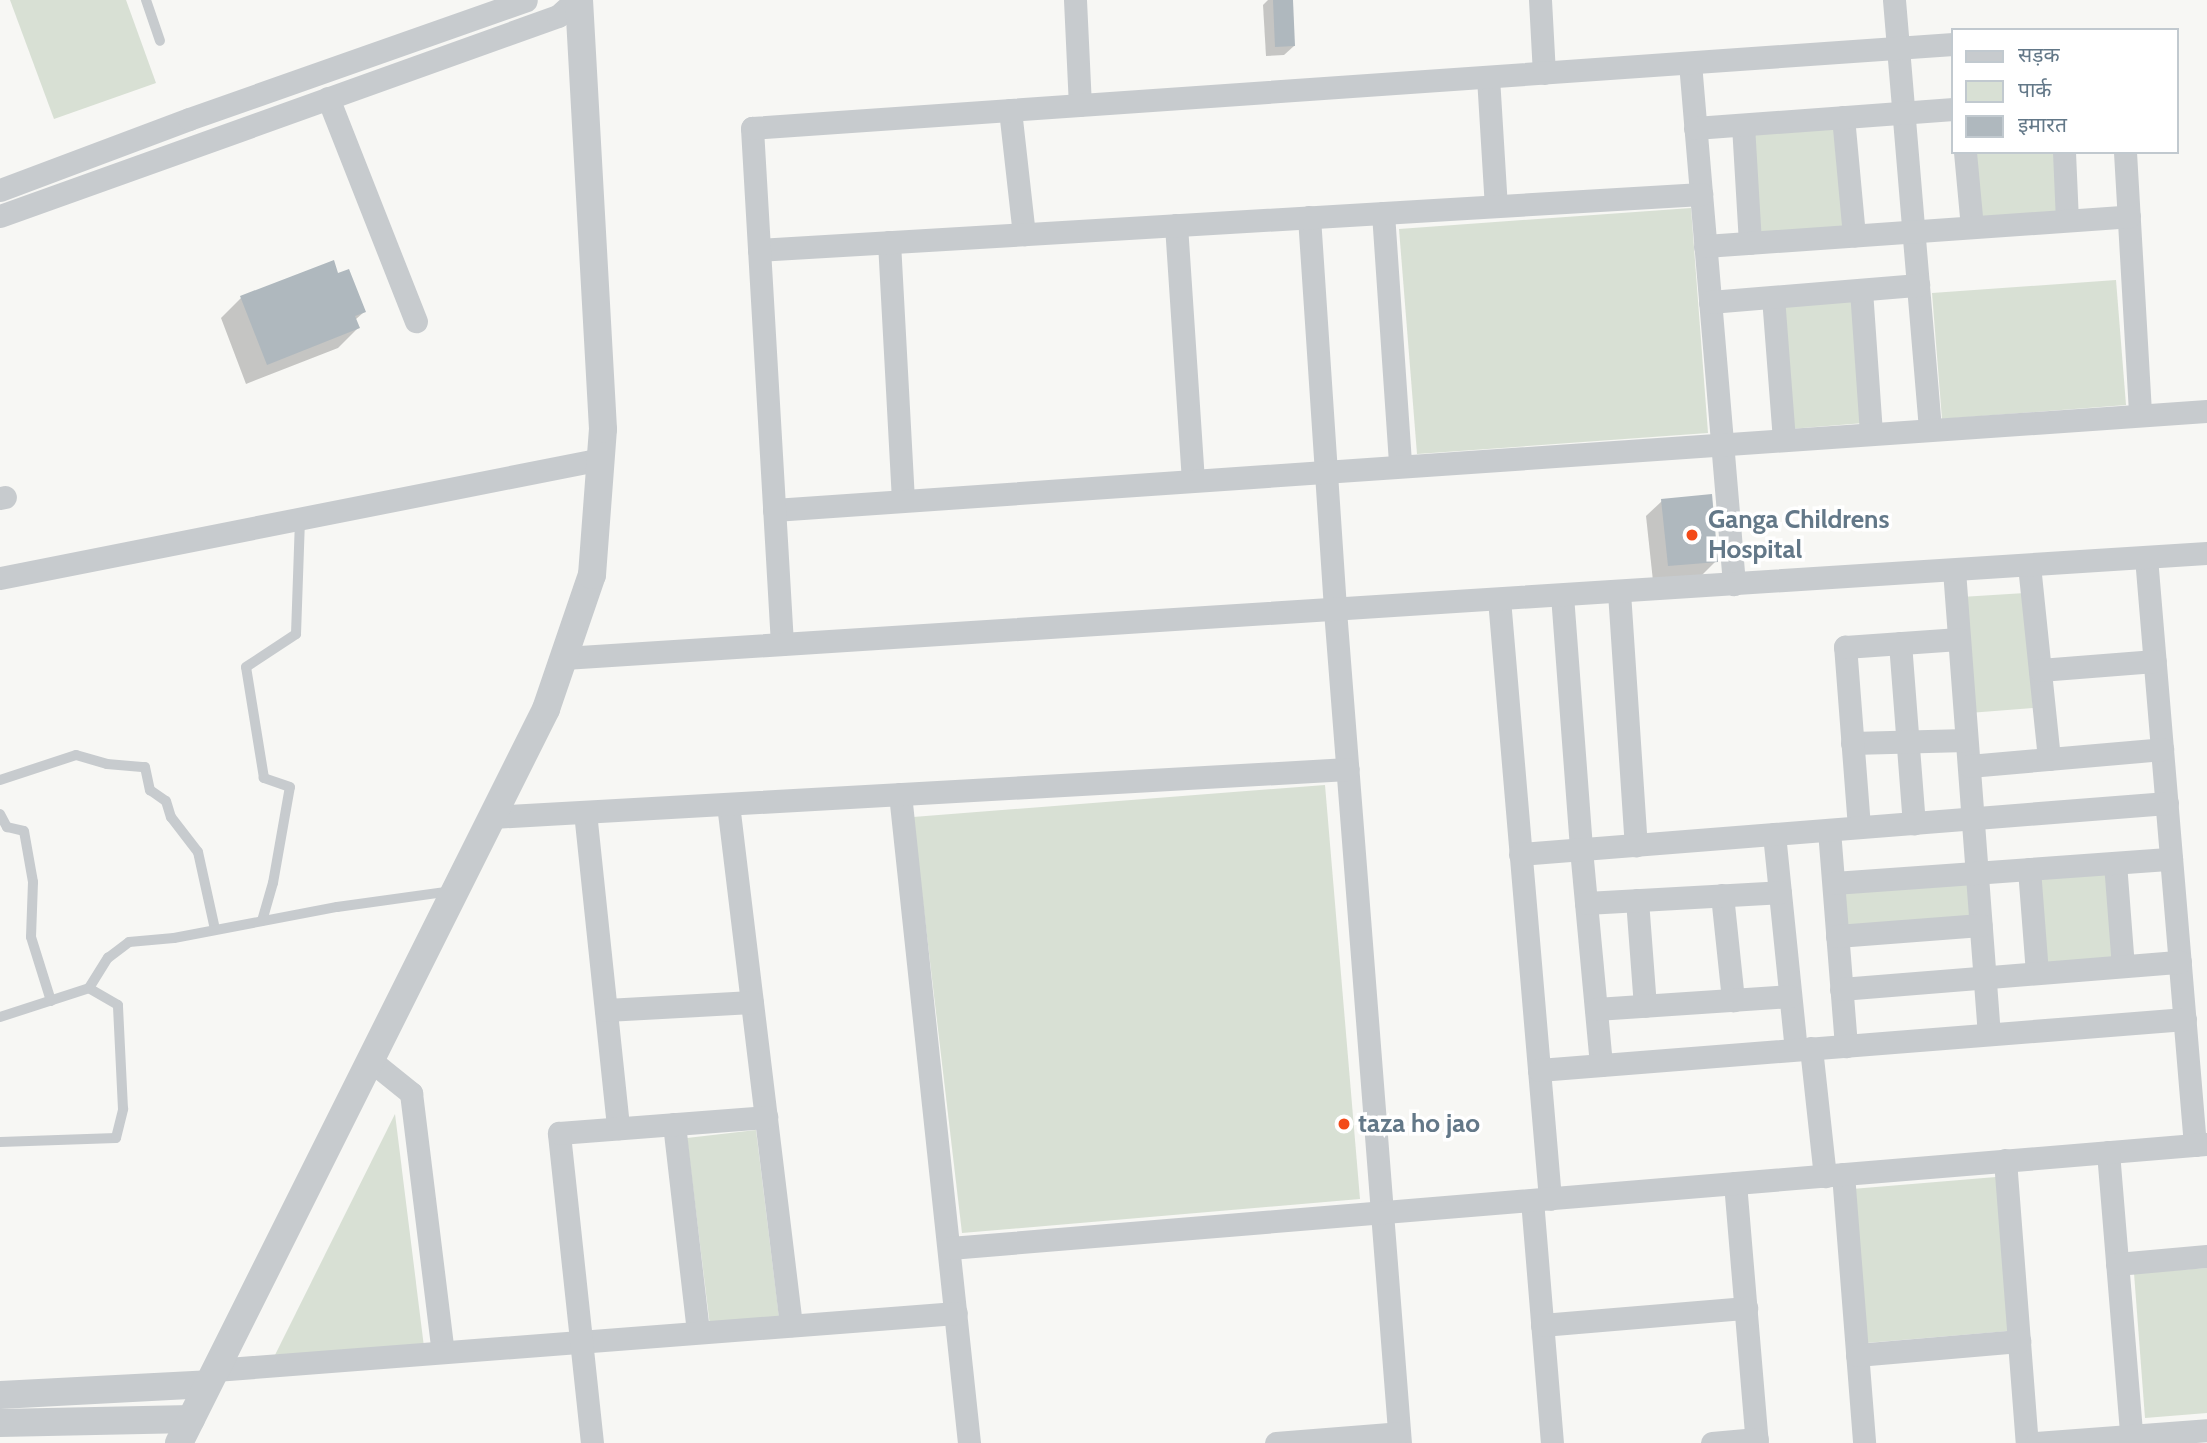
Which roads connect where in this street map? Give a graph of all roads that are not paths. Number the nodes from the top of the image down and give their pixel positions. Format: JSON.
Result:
{"nodes":[{"id":1,"x":146,"y":0,"type":"edge"},
{"id":2,"x":526,"y":0,"type":"edge"},
{"id":3,"x":577,"y":0,"type":"edge"},
{"id":4,"x":1075,"y":0,"type":"edge"},
{"id":5,"x":1540,"y":0,"type":"edge"},
{"id":6,"x":1894,"y":0,"type":"edge"},
{"id":7,"x":160,"y":41,"type":"dead end"},
{"id":8,"x":1952,"y":44,"type":"edge"},
{"id":9,"x":1898,"y":48,"type":"junction"},
{"id":10,"x":1690,"y":63,"type":"junction"},
{"id":11,"x":1544,"y":73,"type":"junction"},
{"id":12,"x":1488,"y":77,"type":"junction"},
{"id":13,"x":328,"y":98,"type":"junction"},
{"id":14,"x":1080,"y":105,"type":"junction"},
{"id":15,"x":1952,"y":109,"type":"edge"},
{"id":16,"x":1010,"y":110,"type":"junction"},
{"id":17,"x":1904,"y":113,"type":"junction"},
{"id":18,"x":1843,"y":117,"type":"junction"},
{"id":19,"x":1743,"y":125,"type":"junction"},
{"id":20,"x":1695,"y":128,"type":"junction"},
{"id":21,"x":1965,"y":154,"type":"edge"},
{"id":22,"x":2064,"y":154,"type":"edge"},
{"id":23,"x":2125,"y":154,"type":"edge"},
{"id":24,"x":0,"y":190,"type":"edge"},
{"id":25,"x":1701,"y":194,"type":"junction"},
{"id":26,"x":1496,"y":206,"type":"junction"},
{"id":27,"x":1383,"y":213,"type":"junction"},
{"id":28,"x":0,"y":216,"type":"edge"},
{"id":29,"x":2129,"y":216,"type":"junction"},
{"id":30,"x":1309,"y":217,"type":"junction"},
{"id":31,"x":2067,"y":220,"type":"junction"},
{"id":32,"x":1175,"y":225,"type":"junction"},
{"id":33,"x":1972,"y":227,"type":"junction"},
{"id":34,"x":1914,"y":231,"type":"junction"},
{"id":35,"x":1024,"y":234,"type":"junction"},
{"id":36,"x":1854,"y":235,"type":"junction"},
{"id":37,"x":889,"y":242,"type":"junction"},
{"id":38,"x":1751,"y":243,"type":"junction"},
{"id":39,"x":1705,"y":246,"type":"junction"},
{"id":40,"x":759,"y":250,"type":"junction"},
{"id":41,"x":1918,"y":285,"type":"junction"},
{"id":42,"x":1861,"y":290,"type":"junction"},
{"id":43,"x":1773,"y":298,"type":"junction"},
{"id":44,"x":1710,"y":302,"type":"junction"},
{"id":45,"x":416,"y":321,"type":"dead end"},
{"id":46,"x":2207,"y":411,"type":"edge"},
{"id":47,"x":2140,"y":415,"type":"junction"},
{"id":48,"x":1930,"y":429,"type":"junction"},
{"id":49,"x":1871,"y":433,"type":"junction"},
{"id":50,"x":1784,"y":439,"type":"junction"},
{"id":51,"x":1722,"y":443,"type":"junction"},
{"id":52,"x":601,"y":459,"type":"junction"},
{"id":53,"x":1400,"y":465,"type":"junction"},
{"id":54,"x":1326,"y":470,"type":"junction"},
{"id":55,"x":1193,"y":479,"type":"junction"},
{"id":56,"x":903,"y":500,"type":"junction"},
{"id":57,"x":774,"y":510,"type":"junction"},
{"id":58,"x":300,"y":519,"type":"junction"},
{"id":59,"x":2207,"y":554,"type":"edge"},
{"id":60,"x":2146,"y":557,"type":"junction"},
{"id":61,"x":2029,"y":565,"type":"junction"},
{"id":62,"x":1954,"y":570,"type":"junction"},
{"id":63,"x":0,"y":578,"type":"edge"},
{"id":64,"x":1734,"y":584,"type":"junction"},
{"id":65,"x":1619,"y":592,"type":"junction"},
{"id":66,"x":1562,"y":595,"type":"junction"},
{"id":67,"x":1499,"y":599,"type":"junction"},
{"id":68,"x":1335,"y":610,"type":"junction"},
{"id":69,"x":1959,"y":639,"type":"junction"},
{"id":70,"x":1900,"y":643,"type":"junction"},
{"id":71,"x":782,"y":644,"type":"junction"},
{"id":72,"x":564,"y":658,"type":"junction"},
{"id":73,"x":2155,"y":661,"type":"junction"},
{"id":74,"x":2040,"y":670,"type":"junction"},
{"id":75,"x":1966,"y":740,"type":"junction"},
{"id":76,"x":1852,"y":743,"type":"junction"},
{"id":77,"x":1908,"y":743,"type":"junction"},
{"id":78,"x":2162,"y":749,"type":"junction"},
{"id":79,"x":2049,"y":759,"type":"junction"},
{"id":80,"x":1969,"y":766,"type":"junction"},
{"id":81,"x":1348,"y":769,"type":"junction"},
{"id":82,"x":0,"y":780,"type":"edge"},
{"id":83,"x":900,"y":794,"type":"junction"},
{"id":84,"x":2167,"y":803,"type":"junction"},
{"id":85,"x":728,"y":804,"type":"junction"},
{"id":86,"x":585,"y":812,"type":"junction"},
{"id":87,"x":0,"y":814,"type":"edge"},
{"id":88,"x":492,"y":817,"type":"junction"},
{"id":89,"x":1973,"y":818,"type":"junction"},
{"id":90,"x":1914,"y":823,"type":"junction"},
{"id":91,"x":1859,"y":827,"type":"junction"},
{"id":92,"x":1829,"y":830,"type":"junction"},
{"id":93,"x":1774,"y":834,"type":"junction"},
{"id":94,"x":1636,"y":845,"type":"junction"},
{"id":95,"x":1581,"y":849,"type":"junction"},
{"id":96,"x":1520,"y":854,"type":"junction"},
{"id":97,"x":2171,"y":859,"type":"junction"},
{"id":98,"x":2115,"y":863,"type":"junction"},
{"id":99,"x":2029,"y":869,"type":"junction"},
{"id":100,"x":1977,"y":873,"type":"junction"},
{"id":101,"x":1833,"y":883,"type":"junction"},
{"id":102,"x":454,"y":891,"type":"junction"},
{"id":103,"x":1780,"y":892,"type":"junction"},
{"id":104,"x":1722,"y":895,"type":"junction"},
{"id":105,"x":1637,"y":900,"type":"junction"},
{"id":106,"x":1586,"y":902,"type":"junction"},
{"id":107,"x":262,"y":921,"type":"junction"},
{"id":108,"x":1981,"y":925,"type":"junction"},
{"id":109,"x":215,"y":929,"type":"junction"},
{"id":110,"x":1837,"y":936,"type":"junction"},
{"id":111,"x":2180,"y":962,"type":"junction"},
{"id":112,"x":2123,"y":966,"type":"junction"},
{"id":113,"x":2038,"y":973,"type":"junction"},
{"id":114,"x":1984,"y":977,"type":"junction"},
{"id":115,"x":89,"y":988,"type":"junction"},
{"id":116,"x":1842,"y":989,"type":"junction"},
{"id":117,"x":1790,"y":996,"type":"junction"},
{"id":118,"x":1733,"y":1000,"type":"junction"},
{"id":119,"x":51,"y":1001,"type":"junction"},
{"id":120,"x":752,"y":1002,"type":"junction"},
{"id":121,"x":1645,"y":1006,"type":"junction"},
{"id":122,"x":1596,"y":1009,"type":"junction"},
{"id":123,"x":606,"y":1010,"type":"junction"},
{"id":124,"x":0,"y":1017,"type":"edge"},
{"id":125,"x":2185,"y":1019,"type":"junction"},
{"id":126,"x":1989,"y":1034,"type":"junction"},
{"id":127,"x":1846,"y":1046,"type":"junction"},
{"id":128,"x":1803,"y":1049,"type":"junction"},
{"id":129,"x":370,"y":1060,"type":"junction"},
{"id":130,"x":1601,"y":1065,"type":"junction"},
{"id":131,"x":1539,"y":1070,"type":"junction"},
{"id":132,"x":766,"y":1117,"type":"junction"},
{"id":133,"x":674,"y":1124,"type":"junction"},
{"id":134,"x":618,"y":1128,"type":"junction"},
{"id":135,"x":0,"y":1142,"type":"edge"},
{"id":136,"x":2201,"y":1144,"type":"edge"},
{"id":137,"x":2109,"y":1152,"type":"junction"},
{"id":138,"x":2004,"y":1160,"type":"junction"},
{"id":139,"x":1834,"y":1175,"type":"junction"},
{"id":140,"x":1735,"y":1183,"type":"junction"},
{"id":141,"x":1541,"y":1199,"type":"junction"},
{"id":142,"x":1382,"y":1213,"type":"junction"},
{"id":143,"x":950,"y":1248,"type":"junction"},
{"id":144,"x":2207,"y":1256,"type":"edge"},
{"id":145,"x":2117,"y":1264,"type":"junction"},
{"id":146,"x":1745,"y":1308,"type":"junction"},
{"id":147,"x":956,"y":1313,"type":"junction"},
{"id":148,"x":791,"y":1325,"type":"junction"},
{"id":149,"x":1542,"y":1325,"type":"junction"},
{"id":150,"x":698,"y":1332,"type":"junction"},
{"id":151,"x":581,"y":1341,"type":"junction"},
{"id":152,"x":2019,"y":1341,"type":"junction"},
{"id":153,"x":443,"y":1352,"type":"junction"},
{"id":154,"x":1857,"y":1355,"type":"junction"},
{"id":155,"x":211,"y":1377,"type":"junction"},
{"id":156,"x":0,"y":1395,"type":"edge"},
{"id":157,"x":0,"y":1423,"type":"edge"},
{"id":158,"x":2207,"y":1430,"type":"edge"},
{"id":159,"x":185,"y":1431,"type":"edge"},
{"id":160,"x":1399,"y":1438,"type":"edge"},
{"id":161,"x":2131,"y":1439,"type":"edge"},
{"id":162,"x":1757,"y":1441,"type":"edge"},
{"id":163,"x":592,"y":1443,"type":"edge"},
{"id":164,"x":969,"y":1443,"type":"edge"},
{"id":165,"x":1276,"y":1443,"type":"edge"},
{"id":166,"x":1552,"y":1443,"type":"edge"},
{"id":167,"x":1712,"y":1443,"type":"edge"},
{"id":168,"x":1864,"y":1443,"type":"edge"},
{"id":169,"x":2027,"y":1443,"type":"edge"},
{"id":170,"x":2036,"y":1443,"type":"edge"}],
"edges":[{"from":1,"to":7,"type":"lane"},
{"from":2,"to":24,"type":"street"},
{"from":3,"to":13,"type":"street"},
{"from":3,"to":52,"type":"street"},
{"from":4,"to":14,"type":"street"},
{"from":5,"to":11,"type":"street"},
{"from":6,"to":9,"type":"street"},
{"from":8,"to":9,"type":"street"},
{"from":9,"to":10,"type":"street"},
{"from":9,"to":17,"type":"street"},
{"from":10,"to":11,"type":"street"},
{"from":10,"to":20,"type":"street"},
{"from":11,"to":12,"type":"street"},
{"from":12,"to":14,"type":"street"},
{"from":12,"to":26,"type":"street"},
{"from":13,"to":28,"type":"street"},
{"from":13,"to":45,"type":"street"},
{"from":14,"to":16,"type":"street"},
{"from":15,"to":17,"type":"street"},
{"from":16,"to":35,"type":"street"},
{"from":16,"to":40,"type":"street"},
{"from":17,"to":18,"type":"street"},
{"from":17,"to":34,"type":"street"},
{"from":18,"to":19,"type":"street"},
{"from":18,"to":36,"type":"street"},
{"from":19,"to":20,"type":"street"},
{"from":19,"to":38,"type":"street"},
{"from":20,"to":25,"type":"street"},
{"from":21,"to":33,"type":"street"},
{"from":22,"to":31,"type":"street"},
{"from":23,"to":29,"type":"street"},
{"from":25,"to":26,"type":"street"},
{"from":25,"to":39,"type":"street"},
{"from":26,"to":27,"type":"street"},
{"from":27,"to":30,"type":"street"},
{"from":27,"to":53,"type":"street"},
{"from":29,"to":31,"type":"street"},
{"from":29,"to":47,"type":"street"},
{"from":30,"to":32,"type":"street"},
{"from":30,"to":54,"type":"street"},
{"from":31,"to":33,"type":"street"},
{"from":32,"to":35,"type":"street"},
{"from":32,"to":55,"type":"street"},
{"from":33,"to":34,"type":"street"},
{"from":34,"to":36,"type":"street"},
{"from":34,"to":41,"type":"street"},
{"from":35,"to":37,"type":"street"},
{"from":36,"to":38,"type":"street"},
{"from":37,"to":40,"type":"street"},
{"from":37,"to":56,"type":"street"},
{"from":38,"to":39,"type":"street"},
{"from":39,"to":44,"type":"street"},
{"from":40,"to":57,"type":"street"},
{"from":41,"to":42,"type":"street"},
{"from":41,"to":48,"type":"street"},
{"from":42,"to":43,"type":"street"},
{"from":42,"to":49,"type":"street"},
{"from":43,"to":44,"type":"street"},
{"from":43,"to":50,"type":"street"},
{"from":44,"to":51,"type":"street"},
{"from":46,"to":47,"type":"street"},
{"from":47,"to":48,"type":"street"},
{"from":48,"to":49,"type":"street"},
{"from":49,"to":50,"type":"street"},
{"from":50,"to":51,"type":"street"},
{"from":51,"to":53,"type":"street"},
{"from":51,"to":64,"type":"street"},
{"from":52,"to":58,"type":"street"},
{"from":52,"to":72,"type":"street"},
{"from":53,"to":54,"type":"street"},
{"from":54,"to":55,"type":"street"},
{"from":54,"to":68,"type":"street"},
{"from":55,"to":56,"type":"street"},
{"from":56,"to":57,"type":"street"},
{"from":57,"to":71,"type":"street"},
{"from":58,"to":63,"type":"street"},
{"from":58,"to":107,"type":"lane"},
{"from":59,"to":60,"type":"street"},
{"from":60,"to":61,"type":"street"},
{"from":60,"to":73,"type":"street"},
{"from":61,"to":62,"type":"street"},
{"from":61,"to":74,"type":"street"},
{"from":62,"to":64,"type":"street"},
{"from":62,"to":69,"type":"street"},
{"from":64,"to":65,"type":"street"},
{"from":65,"to":66,"type":"street"},
{"from":65,"to":94,"type":"street"},
{"from":66,"to":67,"type":"street"},
{"from":66,"to":95,"type":"street"},
{"from":67,"to":68,"type":"street"},
{"from":67,"to":96,"type":"street"},
{"from":68,"to":71,"type":"street"},
{"from":68,"to":81,"type":"street"},
{"from":69,"to":70,"type":"street"},
{"from":69,"to":75,"type":"street"},
{"from":70,"to":76,"type":"street"},
{"from":70,"to":77,"type":"street"},
{"from":71,"to":72,"type":"street"},
{"from":72,"to":88,"type":"street"},
{"from":73,"to":74,"type":"street"},
{"from":73,"to":78,"type":"street"},
{"from":74,"to":79,"type":"street"},
{"from":75,"to":77,"type":"street"},
{"from":75,"to":80,"type":"street"},
{"from":76,"to":77,"type":"street"},
{"from":76,"to":91,"type":"street"},
{"from":77,"to":90,"type":"street"},
{"from":78,"to":79,"type":"street"},
{"from":78,"to":84,"type":"street"},
{"from":79,"to":80,"type":"street"},
{"from":80,"to":89,"type":"street"},
{"from":81,"to":83,"type":"street"},
{"from":81,"to":142,"type":"street"},
{"from":82,"to":109,"type":"lane"},
{"from":83,"to":85,"type":"street"},
{"from":83,"to":143,"type":"street"},
{"from":84,"to":89,"type":"street"},
{"from":84,"to":97,"type":"street"},
{"from":85,"to":86,"type":"street"},
{"from":85,"to":120,"type":"street"},
{"from":86,"to":88,"type":"street"},
{"from":86,"to":123,"type":"street"},
{"from":87,"to":119,"type":"lane"},
{"from":88,"to":102,"type":"street"},
{"from":89,"to":90,"type":"street"},
{"from":89,"to":100,"type":"street"},
{"from":90,"to":91,"type":"street"},
{"from":91,"to":92,"type":"street"},
{"from":92,"to":93,"type":"street"},
{"from":92,"to":101,"type":"street"},
{"from":93,"to":94,"type":"street"},
{"from":93,"to":103,"type":"street"},
{"from":94,"to":95,"type":"street"},
{"from":95,"to":96,"type":"street"},
{"from":95,"to":106,"type":"street"},
{"from":96,"to":131,"type":"street"},
{"from":97,"to":98,"type":"street"},
{"from":97,"to":111,"type":"street"},
{"from":98,"to":99,"type":"street"},
{"from":98,"to":112,"type":"street"},
{"from":99,"to":100,"type":"street"},
{"from":99,"to":113,"type":"street"},
{"from":100,"to":101,"type":"street"},
{"from":100,"to":108,"type":"street"},
{"from":101,"to":110,"type":"street"},
{"from":102,"to":107,"type":"lane"},
{"from":102,"to":129,"type":"street"},
{"from":103,"to":104,"type":"street"},
{"from":103,"to":117,"type":"street"},
{"from":104,"to":105,"type":"street"},
{"from":104,"to":118,"type":"street"},
{"from":105,"to":106,"type":"street"},
{"from":105,"to":121,"type":"street"},
{"from":106,"to":122,"type":"street"},
{"from":107,"to":109,"type":"lane"},
{"from":108,"to":110,"type":"street"},
{"from":108,"to":114,"type":"street"},
{"from":109,"to":115,"type":"lane"},
{"from":110,"to":116,"type":"street"},
{"from":111,"to":112,"type":"street"},
{"from":111,"to":125,"type":"street"},
{"from":112,"to":113,"type":"street"},
{"from":113,"to":114,"type":"street"},
{"from":114,"to":116,"type":"street"},
{"from":114,"to":126,"type":"street"},
{"from":115,"to":119,"type":"lane"},
{"from":115,"to":135,"type":"lane"},
{"from":116,"to":127,"type":"street"},
{"from":117,"to":118,"type":"street"},
{"from":117,"to":128,"type":"street"},
{"from":118,"to":121,"type":"street"},
{"from":119,"to":124,"type":"lane"},
{"from":120,"to":123,"type":"street"},
{"from":120,"to":132,"type":"street"},
{"from":121,"to":122,"type":"street"},
{"from":122,"to":130,"type":"street"},
{"from":123,"to":134,"type":"street"},
{"from":125,"to":126,"type":"street"},
{"from":125,"to":136,"type":"street"},
{"from":126,"to":127,"type":"street"},
{"from":127,"to":128,"type":"street"},
{"from":128,"to":130,"type":"street"},
{"from":128,"to":139,"type":"street"},
{"from":129,"to":153,"type":"street"},
{"from":129,"to":155,"type":"street"},
{"from":130,"to":131,"type":"street"},
{"from":131,"to":141,"type":"street"},
{"from":132,"to":133,"type":"street"},
{"from":132,"to":148,"type":"street"},
{"from":133,"to":134,"type":"street"},
{"from":133,"to":150,"type":"street"},
{"from":134,"to":151,"type":"street"},
{"from":136,"to":137,"type":"street"},
{"from":137,"to":138,"type":"street"},
{"from":137,"to":145,"type":"street"},
{"from":138,"to":139,"type":"street"},
{"from":138,"to":152,"type":"street"},
{"from":139,"to":140,"type":"street"},
{"from":139,"to":154,"type":"street"},
{"from":140,"to":141,"type":"street"},
{"from":140,"to":146,"type":"street"},
{"from":141,"to":142,"type":"street"},
{"from":141,"to":149,"type":"street"},
{"from":142,"to":143,"type":"street"},
{"from":142,"to":160,"type":"street"},
{"from":143,"to":147,"type":"street"},
{"from":144,"to":145,"type":"street"},
{"from":145,"to":161,"type":"street"},
{"from":146,"to":149,"type":"street"},
{"from":146,"to":162,"type":"street"},
{"from":147,"to":148,"type":"street"},
{"from":147,"to":164,"type":"street"},
{"from":148,"to":150,"type":"street"},
{"from":149,"to":166,"type":"street"},
{"from":150,"to":151,"type":"street"},
{"from":151,"to":153,"type":"street"},
{"from":151,"to":163,"type":"street"},
{"from":152,"to":154,"type":"street"},
{"from":152,"to":169,"type":"street"},
{"from":153,"to":155,"type":"street"},
{"from":154,"to":168,"type":"street"},
{"from":155,"to":156,"type":"street"},
{"from":155,"to":159,"type":"street"},
{"from":157,"to":159,"type":"street"},
{"from":158,"to":161,"type":"street"},
{"from":160,"to":165,"type":"street"},
{"from":161,"to":170,"type":"street"},
{"from":162,"to":167,"type":"street"}]}
